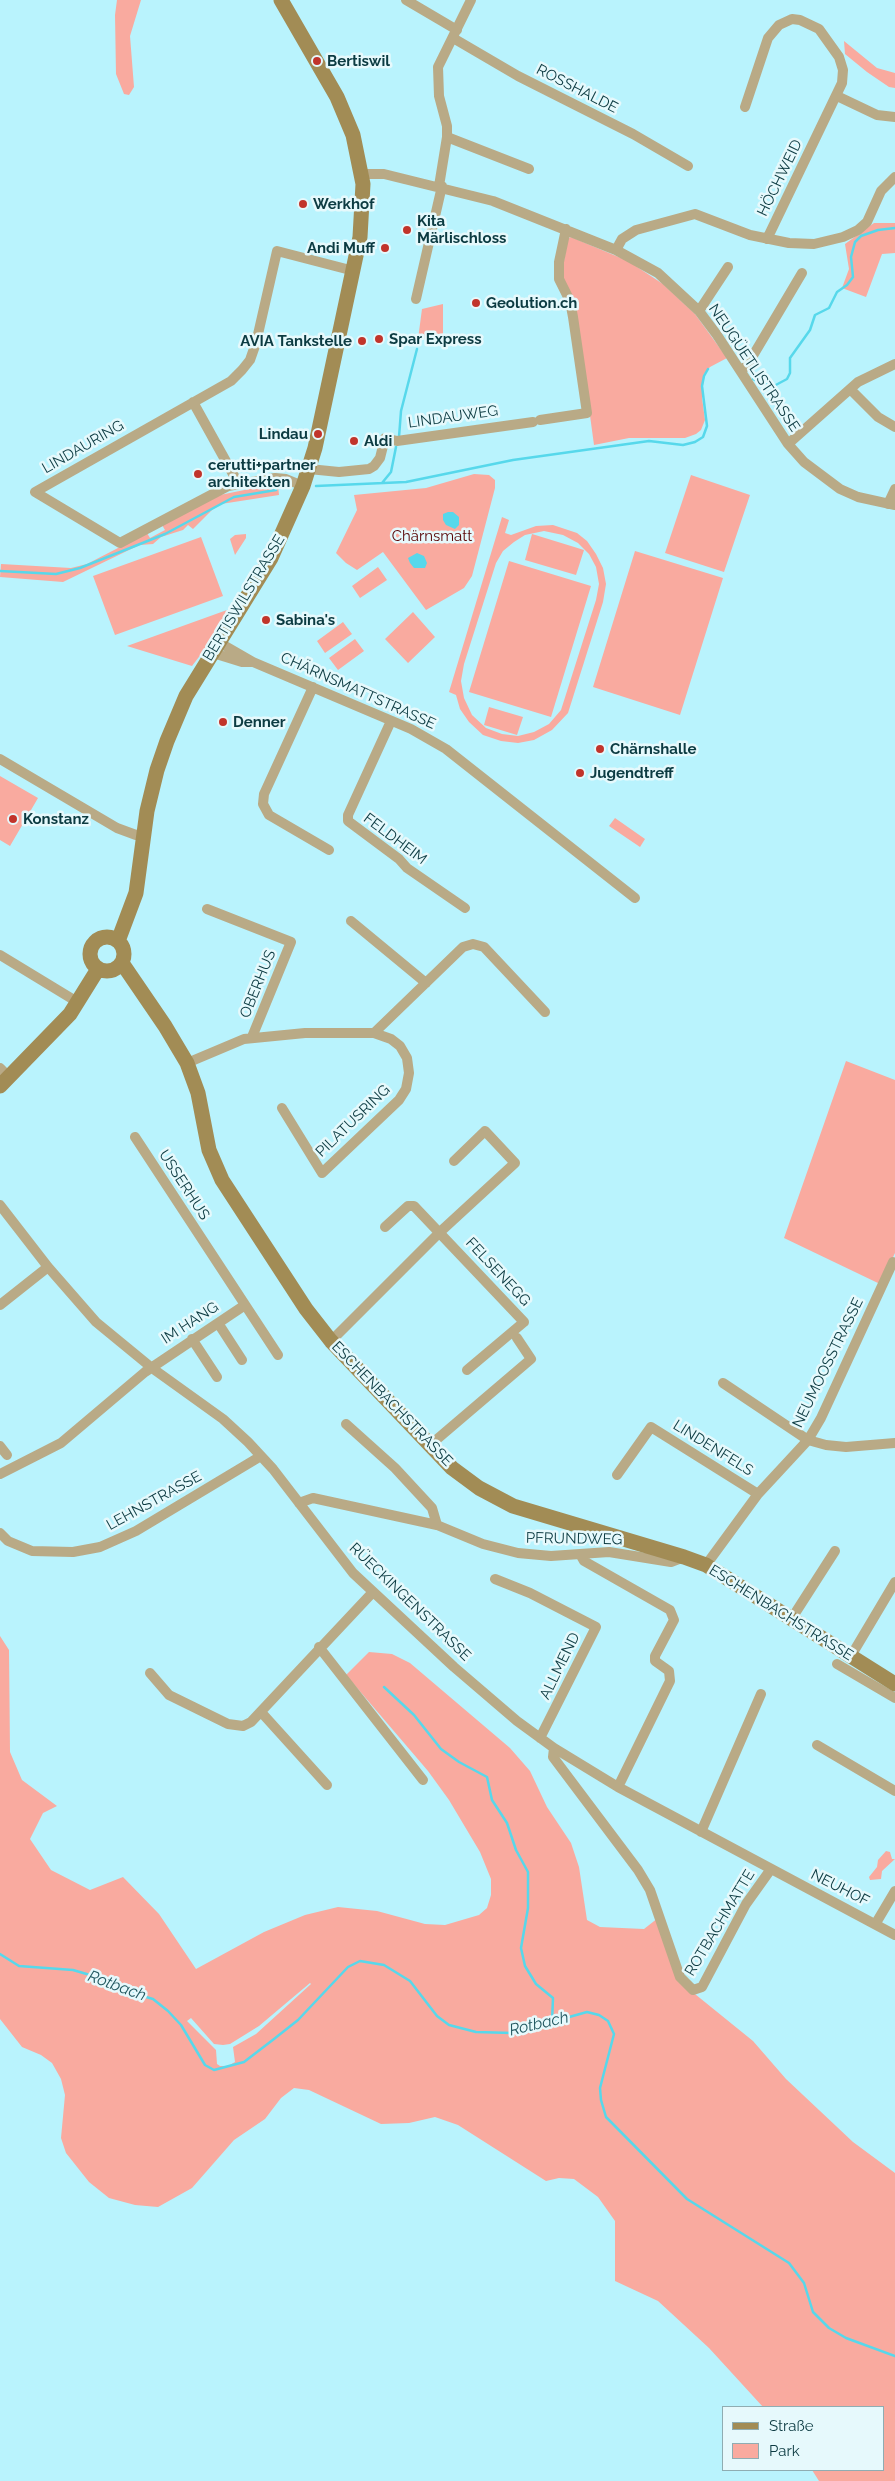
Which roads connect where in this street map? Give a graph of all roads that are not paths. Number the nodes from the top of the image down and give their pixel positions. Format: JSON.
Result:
{"nodes":[{"id":1,"x":281,"y":0,"type":"edge"},
{"id":2,"x":406,"y":0,"type":"edge"},
{"id":3,"x":471,"y":0,"type":"edge"},
{"id":4,"x":455,"y":34,"type":"junction"},
{"id":5,"x":837,"y":96,"type":"junction"},
{"id":6,"x":745,"y":107,"type":"dead end"},
{"id":7,"x":895,"y":117,"type":"edge"},
{"id":8,"x":447,"y":137,"type":"junction"},
{"id":9,"x":688,"y":166,"type":"dead end"},
{"id":10,"x":529,"y":169,"type":"dead end"},
{"id":11,"x":362,"y":174,"type":"junction"},
{"id":12,"x":895,"y":177,"type":"edge"},
{"id":13,"x":440,"y":186,"type":"junction"},
{"id":14,"x":566,"y":229,"type":"junction"},
{"id":15,"x":767,"y":239,"type":"junction"},
{"id":16,"x":616,"y":250,"type":"junction"},
{"id":17,"x":728,"y":267,"type":"dead end"},
{"id":18,"x":354,"y":271,"type":"junction"},
{"id":19,"x":802,"y":273,"type":"dead end"},
{"id":20,"x":416,"y":299,"type":"dead end"},
{"id":21,"x":699,"y":311,"type":"junction"},
{"id":22,"x":895,"y":364,"type":"edge"},
{"id":23,"x":741,"y":371,"type":"junction"},
{"id":24,"x":854,"y":393,"type":"dead end"},
{"id":25,"x":193,"y":402,"type":"junction"},
{"id":26,"x":895,"y":427,"type":"edge"},
{"id":27,"x":788,"y":444,"type":"junction"},
{"id":28,"x":309,"y":469,"type":"junction"},
{"id":29,"x":238,"y":483,"type":"junction"},
{"id":30,"x":303,"y":486,"type":"junction"},
{"id":31,"x":895,"y":488,"type":"edge"},
{"id":32,"x":891,"y":505,"type":"edge"},
{"id":33,"x":217,"y":648,"type":"junction"},
{"id":34,"x":313,"y":687,"type":"junction"},
{"id":35,"x":390,"y":721,"type":"junction"},
{"id":36,"x":0,"y":759,"type":"edge"},
{"id":37,"x":144,"y":834,"type":"junction"},
{"id":38,"x":329,"y":850,"type":"dead end"},
{"id":39,"x":636,"y":898,"type":"dead end"},
{"id":40,"x":465,"y":908,"type":"dead end"},
{"id":41,"x":207,"y":909,"type":"dead end"},
{"id":42,"x":352,"y":921,"type":"dead end"},
{"id":43,"x":118,"y":941,"type":"junction"},
{"id":44,"x":0,"y":956,"type":"edge"},
{"id":45,"x":122,"y":963,"type":"junction"},
{"id":46,"x":98,"y":969,"type":"junction"},
{"id":47,"x":426,"y":983,"type":"junction"},
{"id":48,"x":79,"y":1003,"type":"junction"},
{"id":49,"x":545,"y":1012,"type":"dead end"},
{"id":50,"x":374,"y":1033,"type":"junction"},
{"id":51,"x":252,"y":1037,"type":"junction"},
{"id":52,"x":187,"y":1063,"type":"junction"},
{"id":53,"x":3,"y":1077,"type":"edge"},
{"id":54,"x":282,"y":1108,"type":"dead end"},
{"id":55,"x":135,"y":1137,"type":"dead end"},
{"id":56,"x":454,"y":1161,"type":"dead end"},
{"id":57,"x":0,"y":1206,"type":"edge"},
{"id":58,"x":385,"y":1227,"type":"dead end"},
{"id":59,"x":440,"y":1232,"type":"junction"},
{"id":60,"x":893,"y":1262,"type":"dead end"},
{"id":61,"x":48,"y":1267,"type":"junction"},
{"id":62,"x":0,"y":1305,"type":"edge"},
{"id":63,"x":245,"y":1305,"type":"junction"},
{"id":64,"x":218,"y":1323,"type":"junction"},
{"id":65,"x":517,"y":1338,"type":"dead end"},
{"id":66,"x":192,"y":1339,"type":"junction"},
{"id":67,"x":332,"y":1341,"type":"junction"},
{"id":68,"x":278,"y":1355,"type":"dead end"},
{"id":69,"x":242,"y":1360,"type":"dead end"},
{"id":70,"x":152,"y":1368,"type":"junction"},
{"id":71,"x":467,"y":1370,"type":"dead end"},
{"id":72,"x":217,"y":1378,"type":"dead end"},
{"id":73,"x":723,"y":1383,"type":"dead end"},
{"id":74,"x":346,"y":1424,"type":"dead end"},
{"id":75,"x":808,"y":1440,"type":"junction"},
{"id":76,"x":895,"y":1443,"type":"edge"},
{"id":77,"x":0,"y":1446,"type":"edge"},
{"id":78,"x":429,"y":1446,"type":"junction"},
{"id":79,"x":8,"y":1455,"type":"dead end"},
{"id":80,"x":261,"y":1456,"type":"junction"},
{"id":81,"x":0,"y":1474,"type":"edge"},
{"id":82,"x":617,"y":1475,"type":"dead end"},
{"id":83,"x":758,"y":1494,"type":"junction"},
{"id":84,"x":298,"y":1503,"type":"junction"},
{"id":85,"x":437,"y":1525,"type":"junction"},
{"id":86,"x":0,"y":1533,"type":"edge"},
{"id":87,"x":835,"y":1551,"type":"dead end"},
{"id":88,"x":580,"y":1554,"type":"junction"},
{"id":89,"x":684,"y":1557,"type":"junction"},
{"id":90,"x":706,"y":1565,"type":"junction"},
{"id":91,"x":495,"y":1579,"type":"dead end"},
{"id":92,"x":895,"y":1582,"type":"edge"},
{"id":93,"x":373,"y":1592,"type":"junction"},
{"id":94,"x":792,"y":1618,"type":"junction"},
{"id":95,"x":319,"y":1647,"type":"junction"},
{"id":96,"x":851,"y":1656,"type":"junction"},
{"id":97,"x":837,"y":1664,"type":"dead end"},
{"id":98,"x":150,"y":1673,"type":"dead end"},
{"id":99,"x":895,"y":1684,"type":"edge"},
{"id":100,"x":761,"y":1694,"type":"dead end"},
{"id":101,"x":895,"y":1698,"type":"edge"},
{"id":102,"x":260,"y":1712,"type":"junction"},
{"id":103,"x":540,"y":1738,"type":"junction"},
{"id":104,"x":817,"y":1746,"type":"dead end"},
{"id":105,"x":554,"y":1748,"type":"junction"},
{"id":106,"x":424,"y":1780,"type":"dead end"},
{"id":107,"x":327,"y":1784,"type":"dead end"},
{"id":108,"x":618,"y":1788,"type":"junction"},
{"id":109,"x":895,"y":1791,"type":"edge"},
{"id":110,"x":701,"y":1832,"type":"junction"},
{"id":111,"x":771,"y":1869,"type":"junction"},
{"id":112,"x":895,"y":1891,"type":"edge"},
{"id":113,"x":876,"y":1923,"type":"junction"},
{"id":114,"x":895,"y":1935,"type":"edge"}],
"edges":[{"from":1,"to":11,"type":"main road","name":"BERTISWILSTRASSE"},
{"from":2,"to":4,"type":"street","name":"ROSSHALDE"},
{"from":3,"to":4,"type":"street"},
{"from":4,"to":8,"type":"street"},
{"from":4,"to":9,"type":"street","name":"ROSSHALDE"},
{"from":5,"to":6,"type":"street","name":"HÖCHWEID"},
{"from":5,"to":7,"type":"street"},
{"from":5,"to":15,"type":"street","name":"HÖCHWEID"},
{"from":8,"to":10,"type":"street"},
{"from":8,"to":13,"type":"street"},
{"from":11,"to":13,"type":"street","name":"NEUGÜETLISTRASSE"},
{"from":11,"to":18,"type":"main road","name":"BERTISWILSTRASSE"},
{"from":12,"to":15,"type":"street","name":"HÖCHWEID"},
{"from":13,"to":14,"type":"street","name":"NEUGÜETLISTRASSE"},
{"from":13,"to":20,"type":"street"},
{"from":14,"to":16,"type":"street","name":"NEUGÜETLISTRASSE"},
{"from":14,"to":28,"type":"street","name":"LINDAUWEG"},
{"from":15,"to":16,"type":"street"},
{"from":16,"to":21,"type":"street","name":"NEUGÜETLISTRASSE"},
{"from":17,"to":21,"type":"street"},
{"from":18,"to":25,"type":"street","name":"LINDAURING"},
{"from":18,"to":28,"type":"main road","name":"BERTISWILSTRASSE"},
{"from":19,"to":23,"type":"street"},
{"from":21,"to":23,"type":"street","name":"NEUGÜETLISTRASSE"},
{"from":22,"to":27,"type":"street"},
{"from":23,"to":27,"type":"street","name":"NEUGÜETLISTRASSE"},
{"from":24,"to":26,"type":"street"},
{"from":25,"to":29,"type":"street"},
{"from":25,"to":29,"type":"street","name":"LINDAURING"},
{"from":27,"to":32,"type":"street","name":"NEUGÜETLISTRASSE"},
{"from":28,"to":30,"type":"main road","name":"BERTISWILSTRASSE"},
{"from":29,"to":30,"type":"street","name":"LINDAURING"},
{"from":30,"to":33,"type":"main road","name":"BERTISWILSTRASSE"},
{"from":31,"to":32,"type":"street"},
{"from":33,"to":34,"type":"street","name":"CHÄRNSMATTSTRASSE"},
{"from":33,"to":37,"type":"main road","name":"BERTISWILSTRASSE"},
{"from":34,"to":35,"type":"street","name":"CHÄRNSMATTSTRASSE"},
{"from":34,"to":38,"type":"street"},
{"from":35,"to":39,"type":"street","name":"CHÄRNSMATTSTRASSE"},
{"from":35,"to":40,"type":"street","name":"FELDHEIM"},
{"from":36,"to":37,"type":"street"},
{"from":37,"to":43,"type":"main road","name":"BERTISWILSTRASSE"},
{"from":41,"to":51,"type":"street","name":"OBERHUS"},
{"from":42,"to":47,"type":"street"},
{"from":43,"to":45,"type":"main road"},
{"from":43,"to":46,"type":"main road"},
{"from":44,"to":48,"type":"street"},
{"from":45,"to":46,"type":"main road"},
{"from":45,"to":52,"type":"main road","name":"ESCHENBACHSTRASSE"},
{"from":46,"to":48,"type":"main road"},
{"from":47,"to":49,"type":"street"},
{"from":47,"to":50,"type":"street"},
{"from":48,"to":53,"type":"main road"},
{"from":50,"to":51,"type":"street","name":"PILATUSRING"},
{"from":50,"to":54,"type":"street","name":"PILATUSRING"},
{"from":51,"to":52,"type":"street","name":"PILATUSRING"},
{"from":52,"to":67,"type":"main road","name":"ESCHENBACHSTRASSE"},
{"from":55,"to":63,"type":"street","name":"USSERHUS"},
{"from":56,"to":59,"type":"street"},
{"from":57,"to":61,"type":"street","name":"RÜECKINGENSTRASSE"},
{"from":58,"to":59,"type":"street","name":"FELSENEGG"},
{"from":59,"to":67,"type":"street"},
{"from":59,"to":71,"type":"street","name":"FELSENEGG"},
{"from":60,"to":75,"type":"street","name":"NEUMOOSSTRASSE"},
{"from":61,"to":62,"type":"street"},
{"from":61,"to":70,"type":"street","name":"RÜECKINGENSTRASSE"},
{"from":63,"to":64,"type":"street","name":"IM HANG"},
{"from":63,"to":68,"type":"street"},
{"from":64,"to":66,"type":"street","name":"IM HANG"},
{"from":64,"to":69,"type":"street"},
{"from":65,"to":78,"type":"street"},
{"from":66,"to":70,"type":"street","name":"IM HANG"},
{"from":66,"to":72,"type":"street"},
{"from":67,"to":78,"type":"main road","name":"ESCHENBACHSTRASSE"},
{"from":70,"to":80,"type":"street","name":"RÜECKINGENSTRASSE"},
{"from":70,"to":81,"type":"street"},
{"from":73,"to":75,"type":"street"},
{"from":74,"to":85,"type":"street"},
{"from":75,"to":76,"type":"street"},
{"from":75,"to":83,"type":"street","name":"NEUMOOSSTRASSE"},
{"from":77,"to":79,"type":"street"},
{"from":78,"to":89,"type":"main road","name":"ESCHENBACHSTRASSE"},
{"from":80,"to":84,"type":"street","name":"RÜECKINGENSTRASSE"},
{"from":80,"to":86,"type":"street","name":"LEHNSTRASSE"},
{"from":82,"to":83,"type":"street","name":"LINDENFELS"},
{"from":83,"to":90,"type":"street","name":"NEUMOOSSTRASSE"},
{"from":84,"to":85,"type":"street","name":"PFRUNDWEG"},
{"from":84,"to":93,"type":"street","name":"RÜECKINGENSTRASSE"},
{"from":85,"to":88,"type":"street","name":"PFRUNDWEG"},
{"from":87,"to":94,"type":"street"},
{"from":88,"to":89,"type":"street","name":"PFRUNDWEG"},
{"from":88,"to":108,"type":"street"},
{"from":89,"to":90,"type":"main road","name":"ESCHENBACHSTRASSE"},
{"from":90,"to":94,"type":"main road","name":"ESCHENBACHSTRASSE"},
{"from":91,"to":103,"type":"street","name":"ALLMEND"},
{"from":92,"to":96,"type":"street"},
{"from":93,"to":95,"type":"street"},
{"from":93,"to":103,"type":"street","name":"RÜECKINGENSTRASSE"},
{"from":94,"to":96,"type":"main road","name":"ESCHENBACHSTRASSE"},
{"from":95,"to":102,"type":"street"},
{"from":95,"to":106,"type":"street"},
{"from":96,"to":99,"type":"main road","name":"ESCHENBACHSTRASSE"},
{"from":97,"to":101,"type":"street"},
{"from":98,"to":102,"type":"street"},
{"from":100,"to":110,"type":"street"},
{"from":102,"to":107,"type":"street"},
{"from":103,"to":105,"type":"street","name":"RÜECKINGENSTRASSE"},
{"from":104,"to":109,"type":"street"},
{"from":105,"to":108,"type":"street","name":"RÜECKINGENSTRASSE"},
{"from":105,"to":111,"type":"street","name":"ROTBACHMATTE"},
{"from":108,"to":110,"type":"street","name":"RÜECKINGENSTRASSE"},
{"from":110,"to":111,"type":"street","name":"RÜECKINGENSTRASSE"},
{"from":111,"to":113,"type":"street","name":"NEUHOF"},
{"from":112,"to":113,"type":"street"},
{"from":113,"to":114,"type":"street","name":"NEUHOF"}]}
